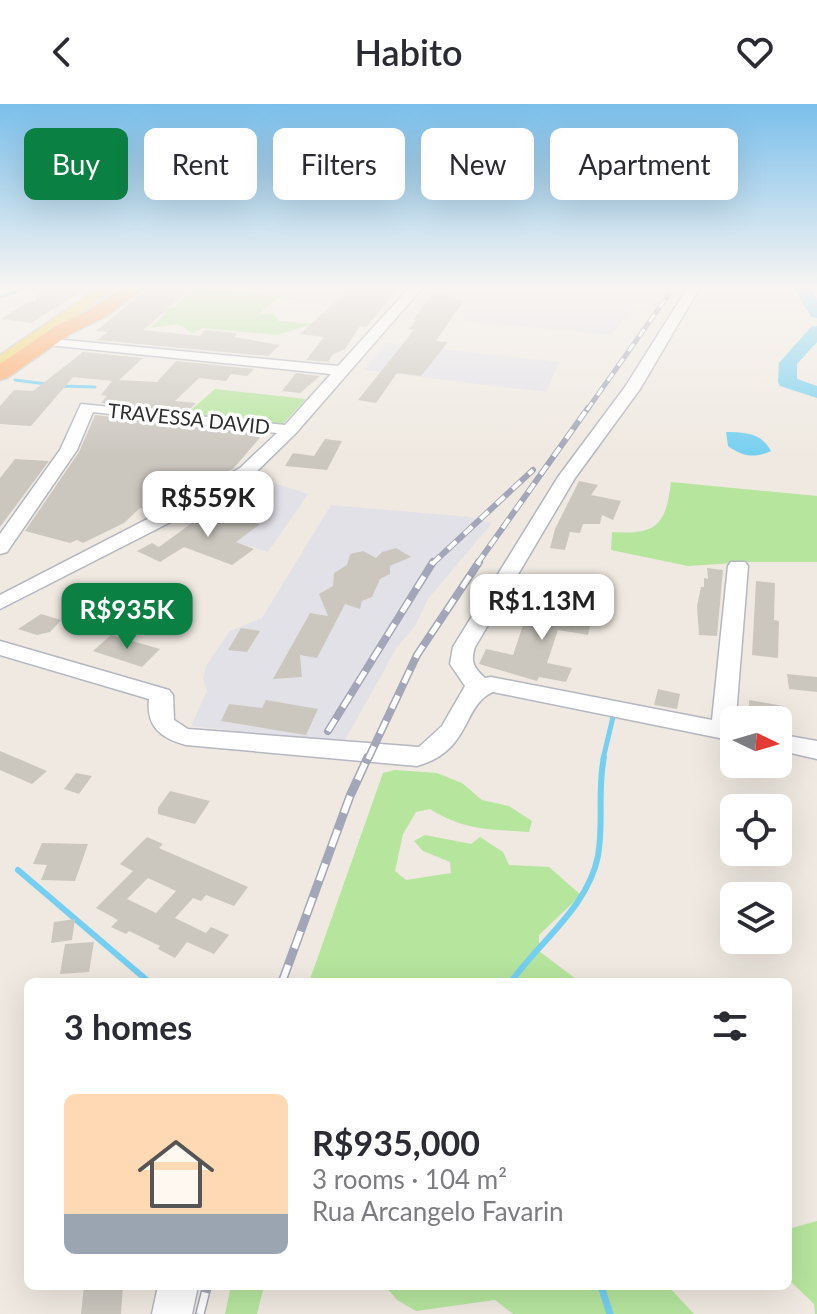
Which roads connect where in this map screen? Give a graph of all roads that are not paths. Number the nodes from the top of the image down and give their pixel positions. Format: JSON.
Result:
{"nodes":[{"id":1,"x":20,"y":343,"type":"edge"},
{"id":2,"x":28,"y":343,"type":"edge"},
{"id":3,"x":43,"y":343,"type":"edge"},
{"id":4,"x":123,"y":343,"type":"edge"},
{"id":5,"x":367,"y":343,"type":"edge"},
{"id":6,"x":660,"y":343,"type":"edge"},
{"id":7,"x":0,"y":363,"type":"edge"},
{"id":8,"x":343,"y":371,"type":"junction"},
{"id":9,"x":0,"y":374,"type":"edge"},
{"id":10,"x":290,"y":430,"type":"junction"},
{"id":11,"x":0,"y":548,"type":"edge"},
{"id":12,"x":738,"y":566,"type":"dead end"},
{"id":13,"x":0,"y":603,"type":"edge"},
{"id":14,"x":0,"y":648,"type":"edge"},
{"id":15,"x":480,"y":687,"type":"junction"},
{"id":16,"x":730,"y":706,"type":"edge"},
{"id":17,"x":720,"y":730,"type":"edge"},
{"id":18,"x":792,"y":745,"type":"edge"},
{"id":19,"x":817,"y":750,"type":"edge"},
{"id":20,"x":177,"y":1290,"type":"edge"},
{"id":21,"x":172,"y":1314,"type":"edge"}],
"edges":[{"from":1,"to":7,"type":"highway"},
{"from":2,"to":7,"type":"main road"},
{"from":3,"to":9,"type":"highway"},
{"from":4,"to":8,"type":"street"},
{"from":5,"to":8,"type":"street"},
{"from":6,"to":15,"type":"street"},
{"from":8,"to":10,"type":"street"},
{"from":10,"to":11,"type":"street","name":"TRAVESSA DAVID"},
{"from":10,"to":13,"type":"street"},
{"from":12,"to":16,"type":"street"},
{"from":14,"to":15,"type":"street"},
{"from":15,"to":17,"type":"street"},
{"from":18,"to":19,"type":"street"},
{"from":20,"to":21,"type":"street"}]}
